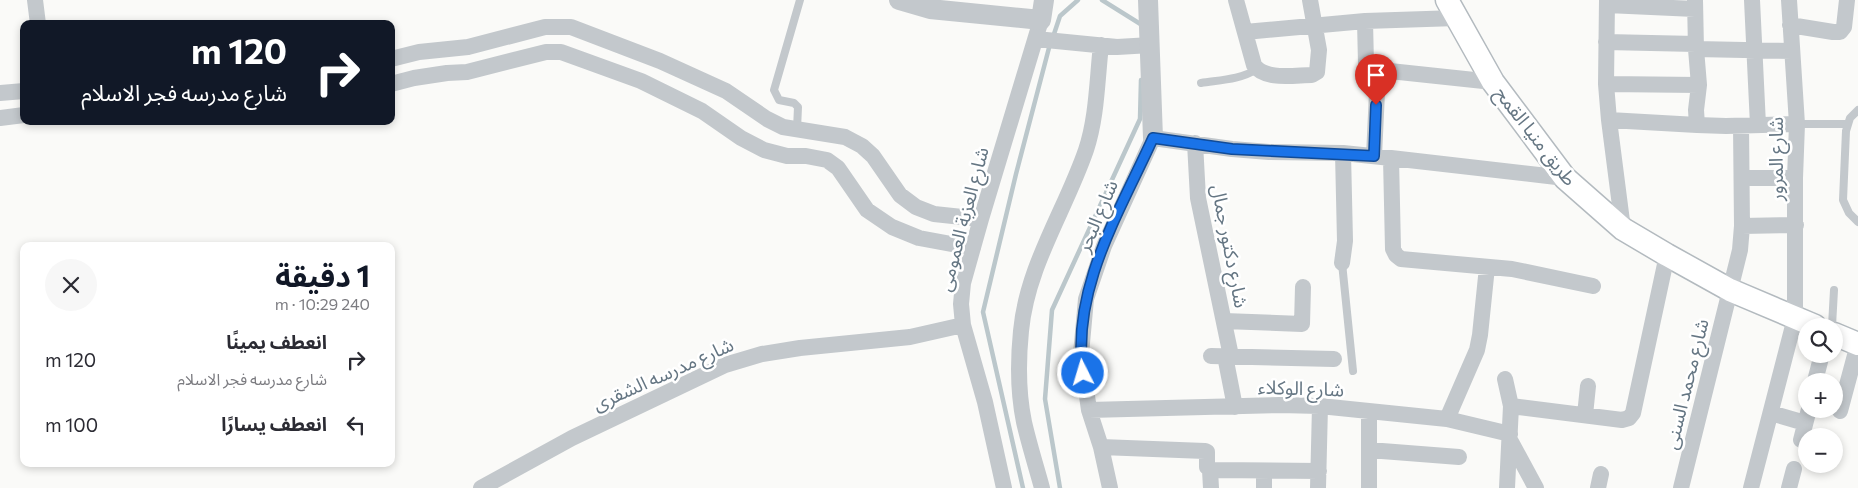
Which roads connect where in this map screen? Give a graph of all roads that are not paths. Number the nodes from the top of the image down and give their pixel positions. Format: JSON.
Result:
{"nodes":[{"id":1,"x":35,"y":0,"type":"edge"},
{"id":2,"x":800,"y":0,"type":"edge"},
{"id":3,"x":899,"y":0,"type":"edge"},
{"id":4,"x":1044,"y":0,"type":"edge"},
{"id":5,"x":1148,"y":0,"type":"edge"},
{"id":6,"x":1236,"y":0,"type":"edge"},
{"id":7,"x":1310,"y":0,"type":"edge"},
{"id":8,"x":1752,"y":0,"type":"edge"},
{"id":9,"x":1789,"y":0,"type":"edge"},
{"id":10,"x":1847,"y":0,"type":"edge"},
{"id":11,"x":1607,"y":2,"type":"edge"},
{"id":12,"x":1453,"y":5,"type":"edge"},
{"id":13,"x":1695,"y":5,"type":"edge"},
{"id":14,"x":38,"y":20,"type":"edge"},
{"id":15,"x":1365,"y":21,"type":"junction"},
{"id":16,"x":1790,"y":25,"type":"junction"},
{"id":17,"x":1315,"y":26,"type":"junction"},
{"id":18,"x":1245,"y":32,"type":"junction"},
{"id":19,"x":1039,"y":33,"type":"junction"},
{"id":20,"x":1606,"y":42,"type":"junction"},
{"id":21,"x":1101,"y":45,"type":"junction"},
{"id":22,"x":1151,"y":45,"type":"junction"},
{"id":23,"x":1696,"y":47,"type":"junction"},
{"id":24,"x":1755,"y":51,"type":"junction"},
{"id":25,"x":1792,"y":51,"type":"junction"},
{"id":26,"x":407,"y":65,"type":"edge"},
{"id":27,"x":1257,"y":69,"type":"junction"},
{"id":28,"x":1378,"y":71,"type":"junction"},
{"id":29,"x":395,"y":79,"type":"edge"},
{"id":30,"x":1493,"y":82,"type":"junction"},
{"id":31,"x":1201,"y":83,"type":"dead end"},
{"id":32,"x":1606,"y":84,"type":"junction"},
{"id":33,"x":1699,"y":85,"type":"junction"},
{"id":34,"x":20,"y":91,"type":"edge"},
{"id":35,"x":0,"y":93,"type":"edge"},
{"id":36,"x":1858,"y":110,"type":"edge"},
{"id":37,"x":20,"y":116,"type":"edge"},
{"id":38,"x":0,"y":118,"type":"edge"},
{"id":39,"x":1609,"y":120,"type":"junction"},
{"id":40,"x":1797,"y":124,"type":"junction"},
{"id":41,"x":1847,"y":124,"type":"junction"},
{"id":42,"x":1697,"y":125,"type":"junction"},
{"id":43,"x":1758,"y":125,"type":"junction"},
{"id":44,"x":1741,"y":126,"type":"junction"},
{"id":45,"x":797,"y":131,"type":"junction"},
{"id":46,"x":1153,"y":138,"type":"junction"},
{"id":47,"x":1194,"y":143,"type":"junction"},
{"id":48,"x":1343,"y":154,"type":"junction"},
{"id":49,"x":1374,"y":156,"type":"junction"},
{"id":50,"x":1391,"y":158,"type":"junction"},
{"id":51,"x":1565,"y":178,"type":"junction"},
{"id":52,"x":1742,"y":178,"type":"junction"},
{"id":53,"x":1795,"y":178,"type":"junction"},
{"id":54,"x":981,"y":219,"type":"junction"},
{"id":55,"x":1858,"y":222,"type":"edge"},
{"id":56,"x":1796,"y":225,"type":"junction"},
{"id":57,"x":1742,"y":226,"type":"junction"},
{"id":58,"x":1623,"y":229,"type":"junction"},
{"id":59,"x":973,"y":248,"type":"junction"},
{"id":60,"x":1667,"y":255,"type":"junction"},
{"id":61,"x":1342,"y":263,"type":"joint"},
{"id":62,"x":1487,"y":267,"type":"junction"},
{"id":63,"x":1593,"y":286,"type":"dead end"},
{"id":64,"x":1303,"y":288,"type":"dead end"},
{"id":65,"x":1730,"y":290,"type":"junction"},
{"id":66,"x":1834,"y":290,"type":"dead end"},
{"id":67,"x":1805,"y":318,"type":"edge"},
{"id":68,"x":1832,"y":318,"type":"edge"},
{"id":69,"x":1798,"y":319,"type":"edge"},
{"id":70,"x":1224,"y":321,"type":"junction"},
{"id":71,"x":963,"y":325,"type":"junction"},
{"id":72,"x":1843,"y":338,"type":"edge"},
{"id":73,"x":1798,"y":340,"type":"edge"},
{"id":74,"x":1858,"y":344,"type":"edge"},
{"id":75,"x":1222,"y":356,"type":"junction"},
{"id":76,"x":1334,"y":359,"type":"dead end"},
{"id":77,"x":1353,"y":371,"type":"dead end"},
{"id":78,"x":1506,"y":379,"type":"dead end"},
{"id":79,"x":1588,"y":386,"type":"dead end"},
{"id":80,"x":1843,"y":400,"type":"edge"},
{"id":81,"x":1320,"y":406,"type":"junction"},
{"id":82,"x":1511,"y":406,"type":"junction"},
{"id":83,"x":1235,"y":407,"type":"junction"},
{"id":84,"x":1089,"y":410,"type":"junction"},
{"id":85,"x":1369,"y":411,"type":"junction"},
{"id":86,"x":1770,"y":413,"type":"junction"},
{"id":87,"x":1585,"y":415,"type":"junction"},
{"id":88,"x":1798,"y":415,"type":"edge"},
{"id":89,"x":1447,"y":419,"type":"junction"},
{"id":90,"x":1510,"y":437,"type":"junction"},
{"id":91,"x":1101,"y":447,"type":"junction"},
{"id":92,"x":1369,"y":450,"type":"junction"},
{"id":93,"x":1459,"y":457,"type":"dead end"},
{"id":94,"x":1794,"y":469,"type":"dead end"},
{"id":95,"x":1210,"y":470,"type":"junction"},
{"id":96,"x":1264,"y":470,"type":"junction"},
{"id":97,"x":1319,"y":471,"type":"junction"},
{"id":98,"x":481,"y":488,"type":"edge"},
{"id":99,"x":1004,"y":488,"type":"edge"},
{"id":100,"x":1042,"y":488,"type":"edge"},
{"id":101,"x":1110,"y":488,"type":"edge"},
{"id":102,"x":1211,"y":488,"type":"edge"},
{"id":103,"x":1264,"y":488,"type":"edge"},
{"id":104,"x":1318,"y":488,"type":"edge"},
{"id":105,"x":1369,"y":488,"type":"edge"},
{"id":106,"x":1507,"y":488,"type":"edge"},
{"id":107,"x":1536,"y":488,"type":"edge"},
{"id":108,"x":1681,"y":488,"type":"edge"},
{"id":109,"x":1751,"y":488,"type":"edge"},
{"id":110,"x":1789,"y":488,"type":"edge"}],
"edges":[{"from":1,"to":14,"type":"street"},
{"from":2,"to":45,"type":"lane"},
{"from":3,"to":19,"type":"street"},
{"from":4,"to":19,"type":"street"},
{"from":5,"to":22,"type":"street"},
{"from":6,"to":18,"type":"street"},
{"from":7,"to":17,"type":"street"},
{"from":8,"to":24,"type":"street"},
{"from":9,"to":16,"type":"street","name":"شارع المرور"},
{"from":10,"to":16,"type":"street"},
{"from":11,"to":13,"type":"street"},
{"from":11,"to":20,"type":"street"},
{"from":12,"to":15,"type":"street"},
{"from":12,"to":30,"type":"main road","name":"طريق منيا القمح"},
{"from":13,"to":23,"type":"street"},
{"from":15,"to":17,"type":"street"},
{"from":15,"to":28,"type":"street"},
{"from":16,"to":25,"type":"street","name":"شارع المرور"},
{"from":17,"to":18,"type":"street"},
{"from":17,"to":27,"type":"street"},
{"from":18,"to":27,"type":"street"},
{"from":19,"to":21,"type":"street"},
{"from":19,"to":54,"type":"street","name":"شارع العزبة العمومى"},
{"from":20,"to":23,"type":"street"},
{"from":20,"to":32,"type":"street"},
{"from":21,"to":22,"type":"street"},
{"from":21,"to":100,"type":"street"},
{"from":22,"to":46,"type":"street"},
{"from":23,"to":24,"type":"street"},
{"from":23,"to":33,"type":"street"},
{"from":24,"to":25,"type":"street"},
{"from":24,"to":43,"type":"street"},
{"from":25,"to":40,"type":"street","name":"شارع المرور"},
{"from":26,"to":29,"type":"street"},
{"from":26,"to":45,"type":"street"},
{"from":26,"to":59,"type":"street"},
{"from":27,"to":31,"type":"lane"},
{"from":28,"to":30,"type":"street"},
{"from":28,"to":49,"type":"street"},
{"from":30,"to":51,"type":"main road","name":"طريق منيا القمح"},
{"from":32,"to":33,"type":"street"},
{"from":32,"to":39,"type":"street"},
{"from":33,"to":42,"type":"street"},
{"from":34,"to":35,"type":"street"},
{"from":36,"to":41,"type":"lane"},
{"from":37,"to":38,"type":"street"},
{"from":39,"to":42,"type":"street"},
{"from":39,"to":58,"type":"street"},
{"from":40,"to":41,"type":"lane"},
{"from":40,"to":43,"type":"street"},
{"from":40,"to":53,"type":"street","name":"شارع المرور"},
{"from":41,"to":55,"type":"lane"},
{"from":42,"to":44,"type":"street"},
{"from":43,"to":44,"type":"street"},
{"from":44,"to":52,"type":"street","name":"شارع محمد السنى"},
{"from":45,"to":54,"type":"street"},
{"from":46,"to":47,"type":"street"},
{"from":46,"to":84,"type":"street","name":"شارع البحر"},
{"from":47,"to":48,"type":"street"},
{"from":47,"to":70,"type":"street","name":"شارع دكتور جمال"},
{"from":48,"to":49,"type":"street"},
{"from":48,"to":61,"type":"street"},
{"from":49,"to":50,"type":"street"},
{"from":50,"to":51,"type":"street"},
{"from":50,"to":62,"type":"street"},
{"from":51,"to":58,"type":"main road","name":"طريق منيا القمح"},
{"from":52,"to":53,"type":"street"},
{"from":52,"to":57,"type":"street","name":"شارع محمد السنى"},
{"from":53,"to":56,"type":"street","name":"شارع المرور"},
{"from":54,"to":59,"type":"street","name":"شارع العزبة العمومى"},
{"from":56,"to":57,"type":"street"},
{"from":56,"to":67,"type":"street","name":"شارع المرور"},
{"from":57,"to":65,"type":"street","name":"شارع محمد السنى"},
{"from":58,"to":60,"type":"main road","name":"طريق منيا القمح"},
{"from":59,"to":71,"type":"street","name":"شارع العزبة العمومى"},
{"from":60,"to":65,"type":"main road","name":"طريق منيا القمح"},
{"from":60,"to":87,"type":"street"},
{"from":61,"to":77,"type":"lane"},
{"from":62,"to":63,"type":"street"},
{"from":62,"to":89,"type":"street"},
{"from":64,"to":70,"type":"street"},
{"from":65,"to":69,"type":"main road","name":"طريق منيا القمح"},
{"from":65,"to":108,"type":"street","name":"شارع محمد السنى"},
{"from":66,"to":68,"type":"lane"},
{"from":70,"to":75,"type":"street","name":"شارع دكتور جمال"},
{"from":71,"to":98,"type":"street","name":"شارع مدرسه الشقرى"},
{"from":71,"to":99,"type":"street","name":"شارع العزبة العمومى"},
{"from":72,"to":74,"type":"main road"},
{"from":73,"to":86,"type":"street","name":"شارع المرور"},
{"from":74,"to":80,"type":"street"},
{"from":75,"to":76,"type":"street"},
{"from":75,"to":83,"type":"street","name":"شارع دكتور جمال"},
{"from":78,"to":82,"type":"street"},
{"from":79,"to":87,"type":"street"},
{"from":81,"to":83,"type":"street","name":"شارع الوكلاء"},
{"from":81,"to":85,"type":"street","name":"شارع الوكلاء"},
{"from":81,"to":97,"type":"street"},
{"from":82,"to":87,"type":"street"},
{"from":82,"to":90,"type":"street"},
{"from":83,"to":84,"type":"street","name":"شارع الوكلاء"},
{"from":84,"to":91,"type":"street","name":"شارع البحر"},
{"from":85,"to":89,"type":"street","name":"شارع الوكلاء"},
{"from":85,"to":92,"type":"street"},
{"from":86,"to":88,"type":"street"},
{"from":86,"to":109,"type":"street","name":"شارع المرور"},
{"from":89,"to":90,"type":"street","name":"شارع الوكلاء"},
{"from":90,"to":106,"type":"street"},
{"from":90,"to":107,"type":"street"},
{"from":91,"to":95,"type":"street"},
{"from":91,"to":101,"type":"street","name":"شارع البحر"},
{"from":92,"to":93,"type":"street"},
{"from":92,"to":105,"type":"street"},
{"from":94,"to":110,"type":"street"},
{"from":95,"to":96,"type":"street"},
{"from":95,"to":102,"type":"street"},
{"from":96,"to":97,"type":"street"},
{"from":96,"to":103,"type":"street"},
{"from":97,"to":104,"type":"street"}]}
